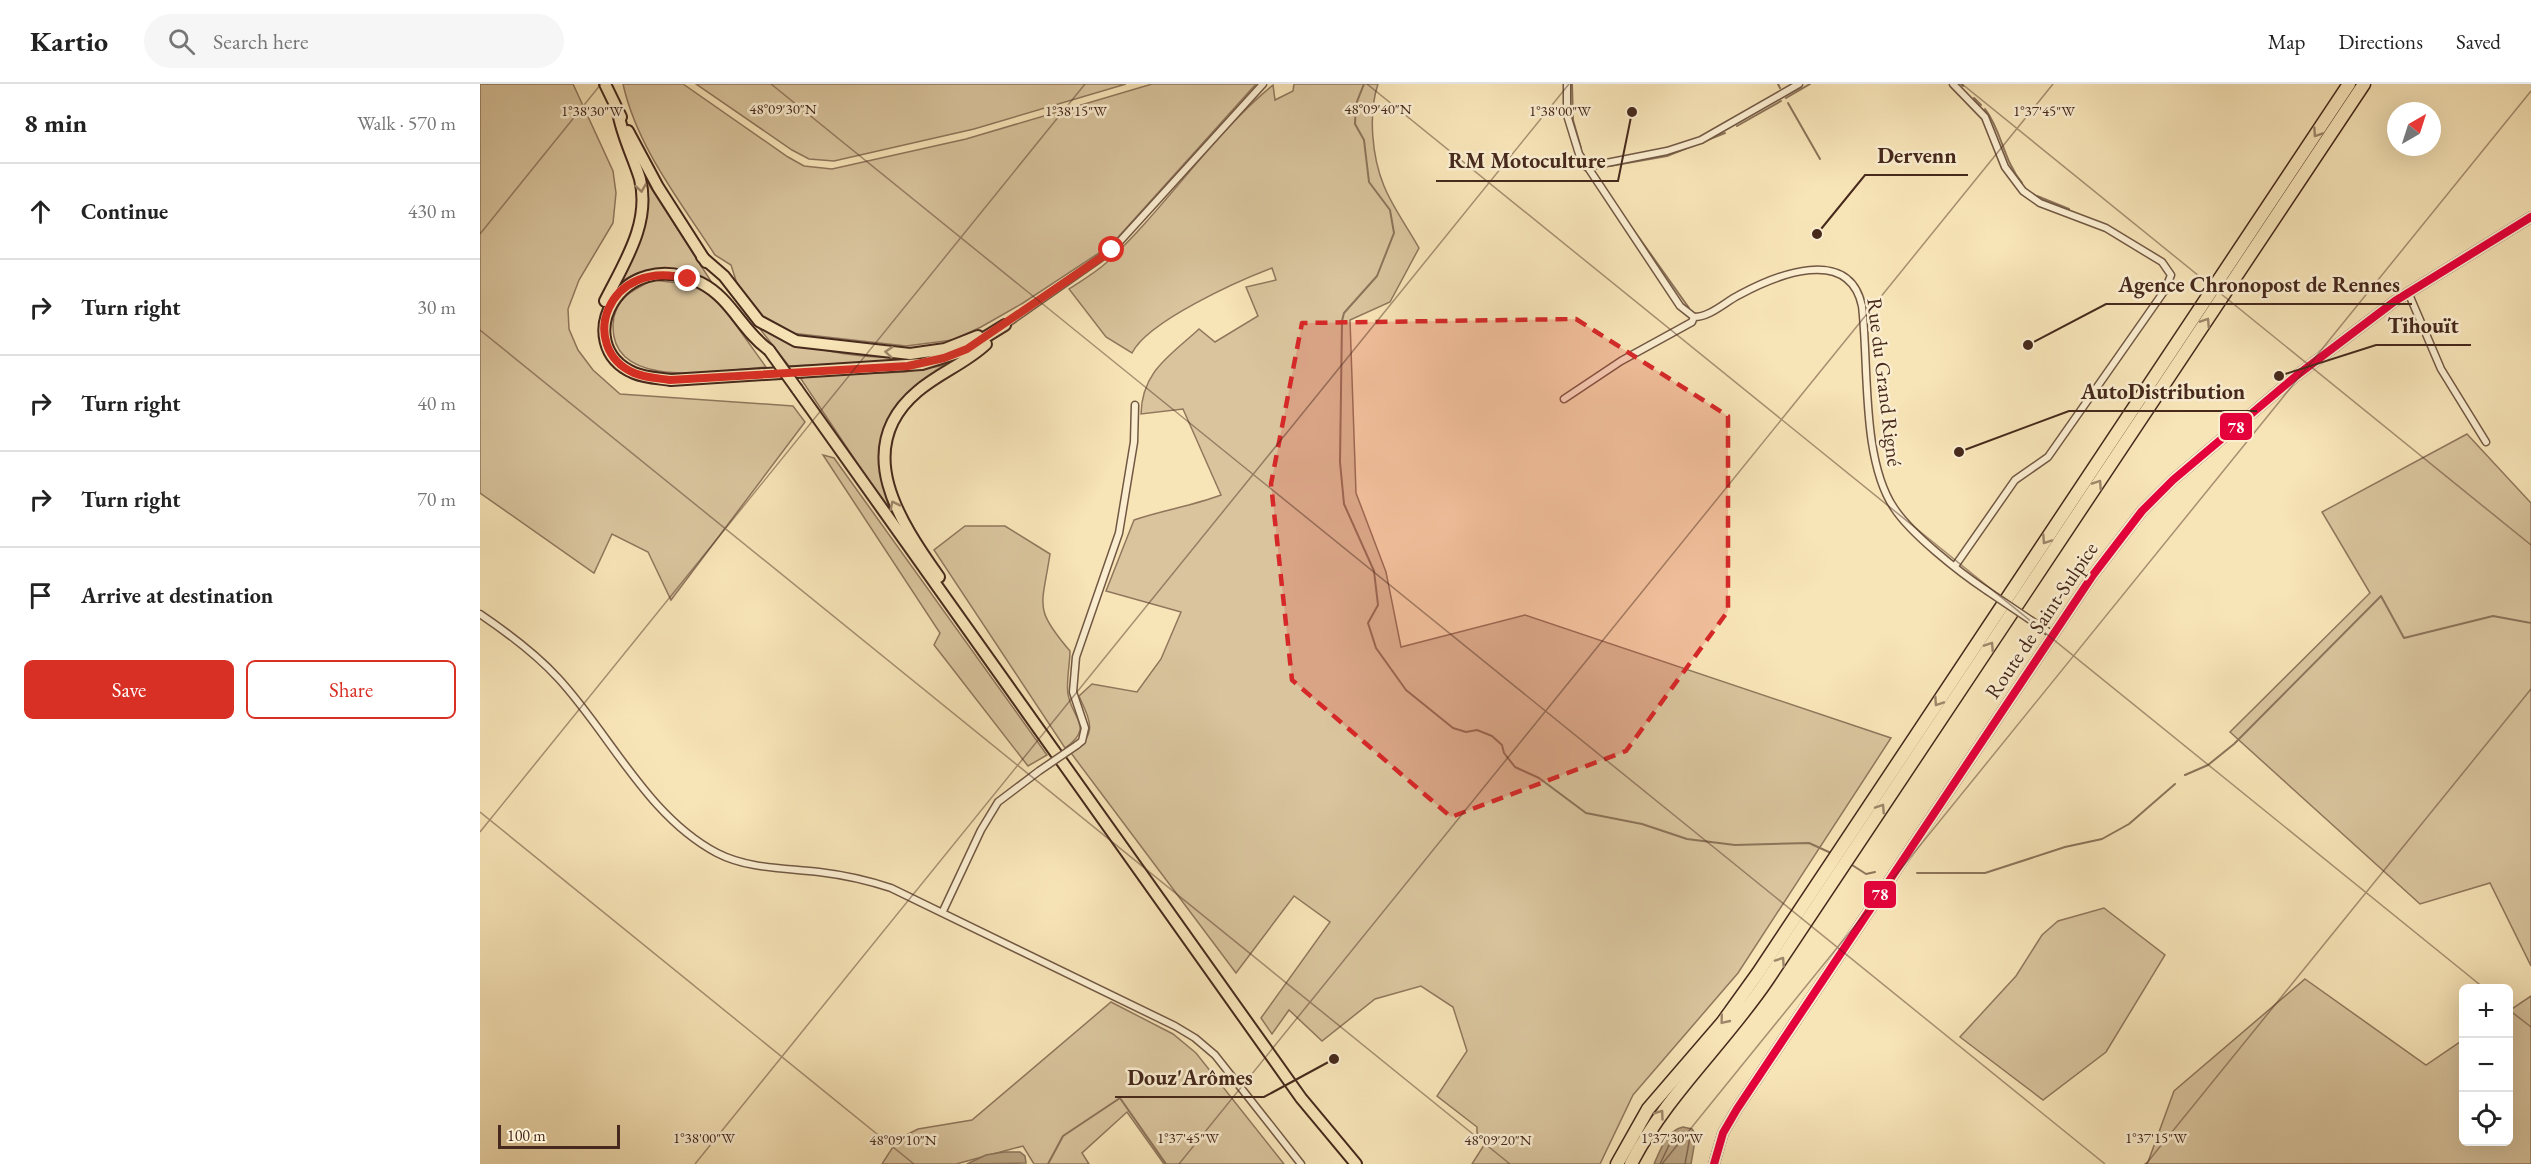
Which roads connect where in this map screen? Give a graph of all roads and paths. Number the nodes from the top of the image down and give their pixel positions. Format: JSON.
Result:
{"nodes":[{"id":1,"x":604,"y":84,"type":"edge"},
{"id":2,"x":1263,"y":84,"type":"edge"},
{"id":3,"x":1567,"y":84,"type":"edge"},
{"id":4,"x":1799,"y":84,"type":"edge"},
{"id":5,"x":1953,"y":84,"type":"edge"},
{"id":6,"x":2349,"y":84,"type":"edge"},
{"id":7,"x":2364,"y":84,"type":"edge"},
{"id":8,"x":618,"y":112,"type":"junction"},
{"id":9,"x":1586,"y":167,"type":"junction"},
{"id":10,"x":2531,"y":217,"type":"edge"},
{"id":11,"x":702,"y":257,"type":"junction"},
{"id":12,"x":2408,"y":292,"type":"junction"},
{"id":13,"x":1694,"y":317,"type":"junction"},
{"id":14,"x":1005,"y":325,"type":"junction"},
{"id":15,"x":769,"y":350,"type":"junction"},
{"id":16,"x":670,"y":380,"type":"junction"},
{"id":17,"x":1564,"y":399,"type":"dead end"},
{"id":18,"x":1135,"y":405,"type":"dead end"},
{"id":19,"x":2486,"y":442,"type":"dead end"},
{"id":20,"x":1955,"y":566,"type":"junction"},
{"id":21,"x":480,"y":614,"type":"edge"},
{"id":22,"x":967,"y":627,"type":"junction"},
{"id":23,"x":2052,"y":635,"type":"junction"},
{"id":24,"x":1841,"y":859,"type":"junction"},
{"id":25,"x":943,"y":911,"type":"junction"},
{"id":26,"x":1301,"y":1164,"type":"edge"},
{"id":27,"x":1356,"y":1164,"type":"edge"},
{"id":28,"x":1617,"y":1164,"type":"edge"},
{"id":29,"x":1630,"y":1164,"type":"edge"},
{"id":30,"x":1714,"y":1164,"type":"edge"}],
"edges":[{"from":1,"to":8,"type":"main road"},
{"from":2,"to":14,"type":"street"},
{"from":3,"to":9,"type":"street"},
{"from":4,"to":9,"type":"street"},
{"from":5,"to":20,"type":"street"},
{"from":6,"to":24,"type":"highway","one_way":true},
{"from":24,"to":7,"type":"highway","one_way":true},
{"from":8,"to":11,"type":"main road"},
{"from":8,"to":16,"type":"main road","one_way":true},
{"from":9,"to":13,"type":"street"},
{"from":10,"to":12,"type":"street","name":"Route de Saint-Sulpice"},
{"from":14,"to":11,"type":"main road","one_way":true},
{"from":11,"to":15,"type":"main road"},
{"from":12,"to":19,"type":"street"},
{"from":12,"to":23,"type":"street","name":"Route de Saint-Sulpice"},
{"from":13,"to":17,"type":"street","name":"Rue du Grand Rigné"},
{"from":13,"to":20,"type":"street","name":"Rue du Grand Rigné"},
{"from":14,"to":16,"type":"main road"},
{"from":22,"to":14,"type":"main road","one_way":true},
{"from":15,"to":16,"type":"main road"},
{"from":15,"to":22,"type":"main road","bridge":true},
{"from":18,"to":25,"type":"street","bridge":true},
{"from":20,"to":23,"type":"street","name":"Rue du Grand Rigné","bridge":true},
{"from":21,"to":25,"type":"street"},
{"from":22,"to":27,"type":"main road"},
{"from":23,"to":30,"type":"street","name":"Route de Saint-Sulpice"},
{"from":24,"to":28,"type":"highway","one_way":true},
{"from":29,"to":24,"type":"highway","one_way":true},
{"from":25,"to":26,"type":"street"}]}
